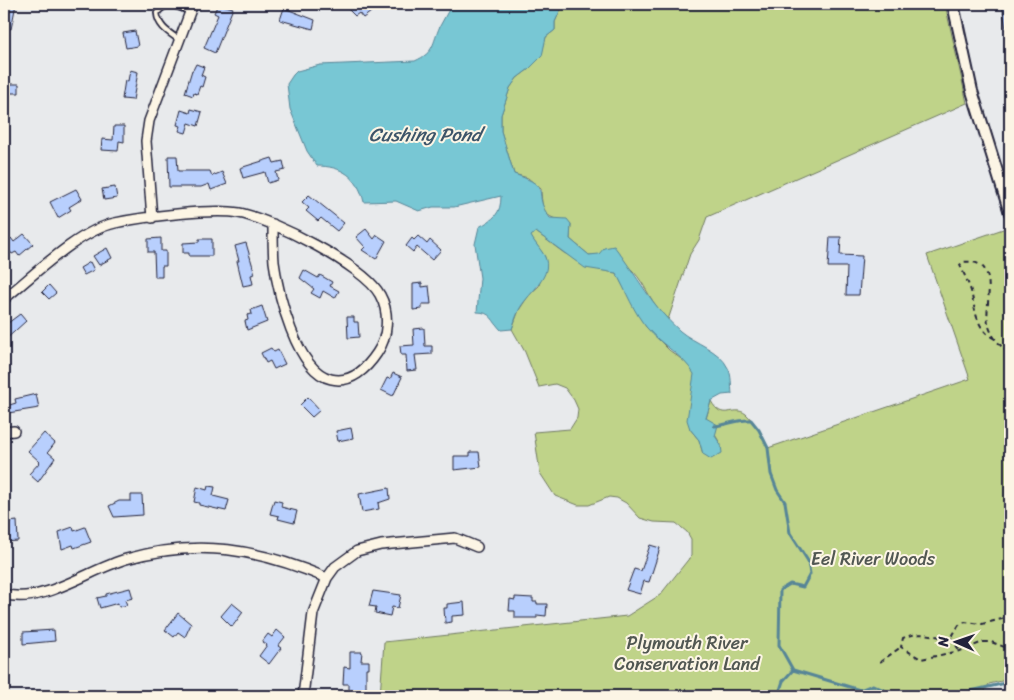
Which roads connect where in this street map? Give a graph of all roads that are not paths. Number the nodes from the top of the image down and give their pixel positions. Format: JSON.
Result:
{"nodes":[{"id":1,"x":953,"y":4,"type":"edge"},
{"id":2,"x":191,"y":8,"type":"edge"},
{"id":3,"x":178,"y":39,"type":"junction"},
{"id":4,"x":1010,"y":213,"type":"edge"},
{"id":5,"x":152,"y":218,"type":"junction"},
{"id":6,"x":273,"y":224,"type":"junction"},
{"id":7,"x":4,"y":299,"type":"edge"},
{"id":8,"x":14,"y":431,"type":"dead end"},
{"id":9,"x":4,"y":432,"type":"edge"},
{"id":10,"x":478,"y":547,"type":"dead end"},
{"id":11,"x":327,"y":578,"type":"junction"},
{"id":12,"x":4,"y":594,"type":"edge"},
{"id":13,"x":303,"y":696,"type":"edge"}],
"edges":[{"from":1,"to":4,"type":"street"},
{"from":2,"to":3,"type":"street"},
{"from":2,"to":3,"type":"lane"},
{"from":3,"to":5,"type":"street"},
{"from":5,"to":6,"type":"street"},
{"from":5,"to":7,"type":"street"},
{"from":6,"to":6,"type":"street"},
{"from":8,"to":9,"type":"street"},
{"from":10,"to":11,"type":"street"},
{"from":11,"to":12,"type":"street"},
{"from":11,"to":13,"type":"street"}]}
